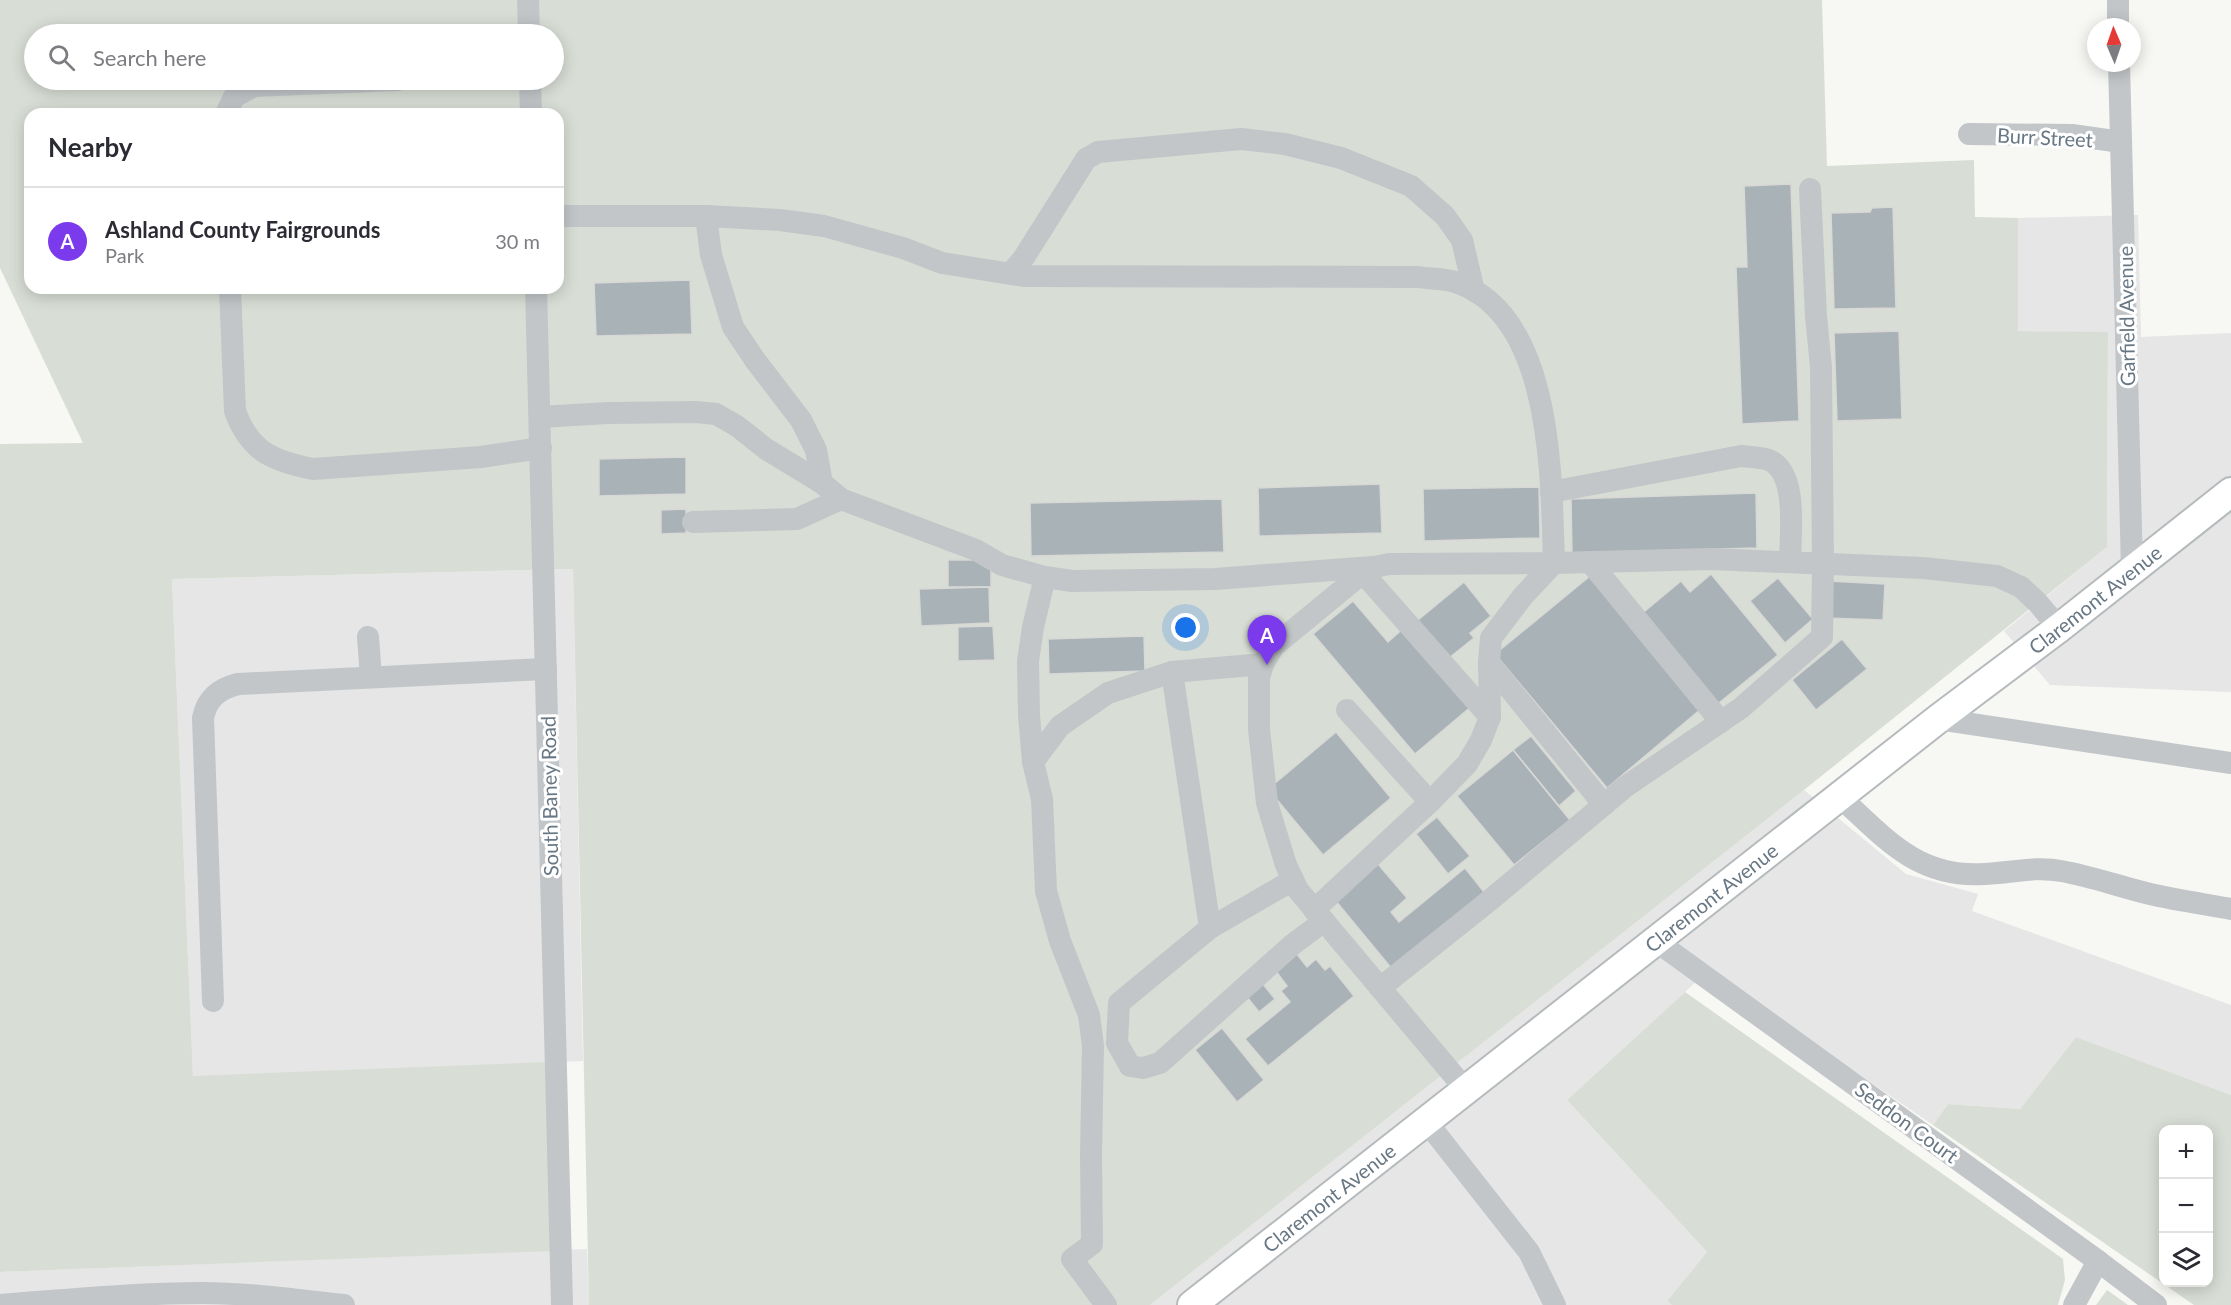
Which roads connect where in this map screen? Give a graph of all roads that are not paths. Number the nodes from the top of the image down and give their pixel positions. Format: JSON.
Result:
{"nodes":[{"id":1,"x":528,"y":0,"type":"edge"},
{"id":2,"x":2118,"y":0,"type":"edge"},
{"id":3,"x":2118,"y":18,"type":"edge"},
{"id":4,"x":529,"y":24,"type":"edge"},
{"id":5,"x":2119,"y":72,"type":"edge"},
{"id":6,"x":247,"y":90,"type":"edge"},
{"id":7,"x":530,"y":90,"type":"edge"},
{"id":8,"x":229,"y":108,"type":"edge"},
{"id":9,"x":531,"y":108,"type":"edge"},
{"id":10,"x":1969,"y":134,"type":"dead end"},
{"id":11,"x":2121,"y":142,"type":"junction"},
{"id":12,"x":1810,"y":189,"type":"dead end"},
{"id":13,"x":564,"y":216,"type":"edge"},
{"id":14,"x":706,"y":216,"type":"junction"},
{"id":15,"x":1010,"y":274,"type":"junction"},
{"id":16,"x":1474,"y":291,"type":"junction"},
{"id":17,"x":230,"y":294,"type":"edge"},
{"id":18,"x":536,"y":294,"type":"edge"},
{"id":19,"x":540,"y":417,"type":"junction"},
{"id":20,"x":541,"y":448,"type":"junction"},
{"id":21,"x":822,"y":483,"type":"junction"},
{"id":22,"x":1551,"y":492,"type":"junction"},
{"id":23,"x":2231,"y":492,"type":"edge"},
{"id":24,"x":842,"y":499,"type":"junction"},
{"id":25,"x":693,"y":522,"type":"dead end"},
{"id":26,"x":1590,"y":562,"type":"junction"},
{"id":27,"x":1790,"y":562,"type":"junction"},
{"id":28,"x":1554,"y":563,"type":"junction"},
{"id":29,"x":1823,"y":563,"type":"junction"},
{"id":30,"x":2132,"y":569,"type":"junction"},
{"id":31,"x":1368,"y":570,"type":"junction"},
{"id":32,"x":1045,"y":577,"type":"junction"},
{"id":33,"x":2059,"y":628,"type":"junction"},
{"id":34,"x":368,"y":637,"type":"dead end"},
{"id":35,"x":1489,"y":663,"type":"junction"},
{"id":36,"x":1263,"y":664,"type":"junction"},
{"id":37,"x":546,"y":669,"type":"junction"},
{"id":38,"x":1172,"y":672,"type":"junction"},
{"id":39,"x":372,"y":677,"type":"junction"},
{"id":40,"x":1347,"y":710,"type":"dead end"},
{"id":41,"x":1490,"y":717,"type":"junction"},
{"id":42,"x":1938,"y":719,"type":"junction"},
{"id":43,"x":1721,"y":722,"type":"junction"},
{"id":44,"x":1033,"y":762,"type":"junction"},
{"id":45,"x":2231,"y":763,"type":"edge"},
{"id":46,"x":1840,"y":797,"type":"junction"},
{"id":47,"x":1430,"y":802,"type":"junction"},
{"id":48,"x":1604,"y":805,"type":"junction"},
{"id":49,"x":1293,"y":880,"type":"junction"},
{"id":50,"x":2231,"y":909,"type":"edge"},
{"id":51,"x":1319,"y":916,"type":"junction"},
{"id":52,"x":1210,"y":928,"type":"junction"},
{"id":53,"x":1656,"y":941,"type":"junction"},
{"id":54,"x":1077,"y":981,"type":"junction"},
{"id":55,"x":1380,"y":988,"type":"junction"},
{"id":56,"x":213,"y":1001,"type":"dead end"},
{"id":57,"x":1119,"y":1003,"type":"junction"},
{"id":58,"x":1117,"y":1043,"type":"junction"},
{"id":59,"x":1092,"y":1081,"type":"junction"},
{"id":60,"x":1466,"y":1090,"type":"junction"},
{"id":61,"x":1426,"y":1121,"type":"junction"},
{"id":62,"x":2098,"y":1261,"type":"junction"},
{"id":63,"x":0,"y":1305,"type":"edge"},
{"id":64,"x":344,"y":1305,"type":"edge"},
{"id":65,"x":562,"y":1305,"type":"edge"},
{"id":66,"x":1106,"y":1305,"type":"edge"},
{"id":67,"x":1192,"y":1305,"type":"edge"},
{"id":68,"x":1555,"y":1305,"type":"edge"},
{"id":69,"x":2074,"y":1305,"type":"edge"},
{"id":70,"x":2156,"y":1305,"type":"edge"}],
"edges":[{"from":1,"to":4,"type":"street"},
{"from":2,"to":3,"type":"street"},
{"from":5,"to":11,"type":"street","name":"Garfield Avenue"},
{"from":6,"to":8,"type":"street"},
{"from":7,"to":9,"type":"street"},
{"from":10,"to":11,"type":"street","name":"Burr Street"},
{"from":11,"to":30,"type":"street","name":"Garfield Avenue"},
{"from":12,"to":29,"type":"street"},
{"from":13,"to":14,"type":"street"},
{"from":14,"to":15,"type":"street"},
{"from":14,"to":21,"type":"street"},
{"from":15,"to":16,"type":"street"},
{"from":15,"to":16,"type":"street"},
{"from":16,"to":22,"type":"street"},
{"from":17,"to":20,"type":"street"},
{"from":18,"to":19,"type":"street","name":"South Baney Road"},
{"from":19,"to":20,"type":"street","name":"South Baney Road"},
{"from":19,"to":21,"type":"street"},
{"from":20,"to":37,"type":"street","name":"South Baney Road"},
{"from":21,"to":24,"type":"street"},
{"from":22,"to":27,"type":"street"},
{"from":22,"to":28,"type":"street"},
{"from":23,"to":30,"type":"main road","name":"Claremont Avenue"},
{"from":24,"to":25,"type":"street"},
{"from":24,"to":32,"type":"street"},
{"from":26,"to":27,"type":"street"},
{"from":26,"to":28,"type":"street"},
{"from":26,"to":43,"type":"street"},
{"from":27,"to":29,"type":"street"},
{"from":28,"to":31,"type":"street"},
{"from":28,"to":35,"type":"street"},
{"from":29,"to":33,"type":"street"},
{"from":29,"to":43,"type":"street"},
{"from":30,"to":33,"type":"main road","name":"Claremont Avenue"},
{"from":31,"to":32,"type":"street"},
{"from":31,"to":36,"type":"street"},
{"from":31,"to":41,"type":"street"},
{"from":32,"to":44,"type":"street"},
{"from":33,"to":42,"type":"main road","name":"Claremont Avenue"},
{"from":34,"to":39,"type":"street"},
{"from":35,"to":41,"type":"street"},
{"from":35,"to":48,"type":"street"},
{"from":36,"to":38,"type":"street"},
{"from":36,"to":49,"type":"street"},
{"from":37,"to":39,"type":"street"},
{"from":37,"to":65,"type":"street","name":"South Baney Road"},
{"from":38,"to":44,"type":"street"},
{"from":38,"to":52,"type":"street"},
{"from":39,"to":56,"type":"street"},
{"from":40,"to":47,"type":"street"},
{"from":41,"to":47,"type":"street"},
{"from":42,"to":45,"type":"street"},
{"from":42,"to":46,"type":"main road","name":"Claremont Avenue"},
{"from":43,"to":48,"type":"street"},
{"from":44,"to":54,"type":"street"},
{"from":46,"to":50,"type":"street"},
{"from":46,"to":53,"type":"main road","name":"Claremont Avenue"},
{"from":47,"to":51,"type":"street"},
{"from":48,"to":55,"type":"street"},
{"from":49,"to":51,"type":"street"},
{"from":49,"to":52,"type":"street"},
{"from":51,"to":55,"type":"street"},
{"from":51,"to":58,"type":"street"},
{"from":52,"to":57,"type":"street"},
{"from":53,"to":60,"type":"main road","name":"Claremont Avenue"},
{"from":53,"to":62,"type":"street","name":"Seddon Court"},
{"from":54,"to":57,"type":"street"},
{"from":54,"to":59,"type":"street"},
{"from":55,"to":60,"type":"street"},
{"from":57,"to":58,"type":"street"},
{"from":58,"to":59,"type":"street"},
{"from":59,"to":66,"type":"street"},
{"from":60,"to":61,"type":"main road","name":"Claremont Avenue"},
{"from":61,"to":67,"type":"main road","name":"Claremont Avenue"},
{"from":61,"to":68,"type":"street"},
{"from":62,"to":69,"type":"street"},
{"from":62,"to":70,"type":"street","name":"Seddon Court"},
{"from":63,"to":64,"type":"street"}]}
